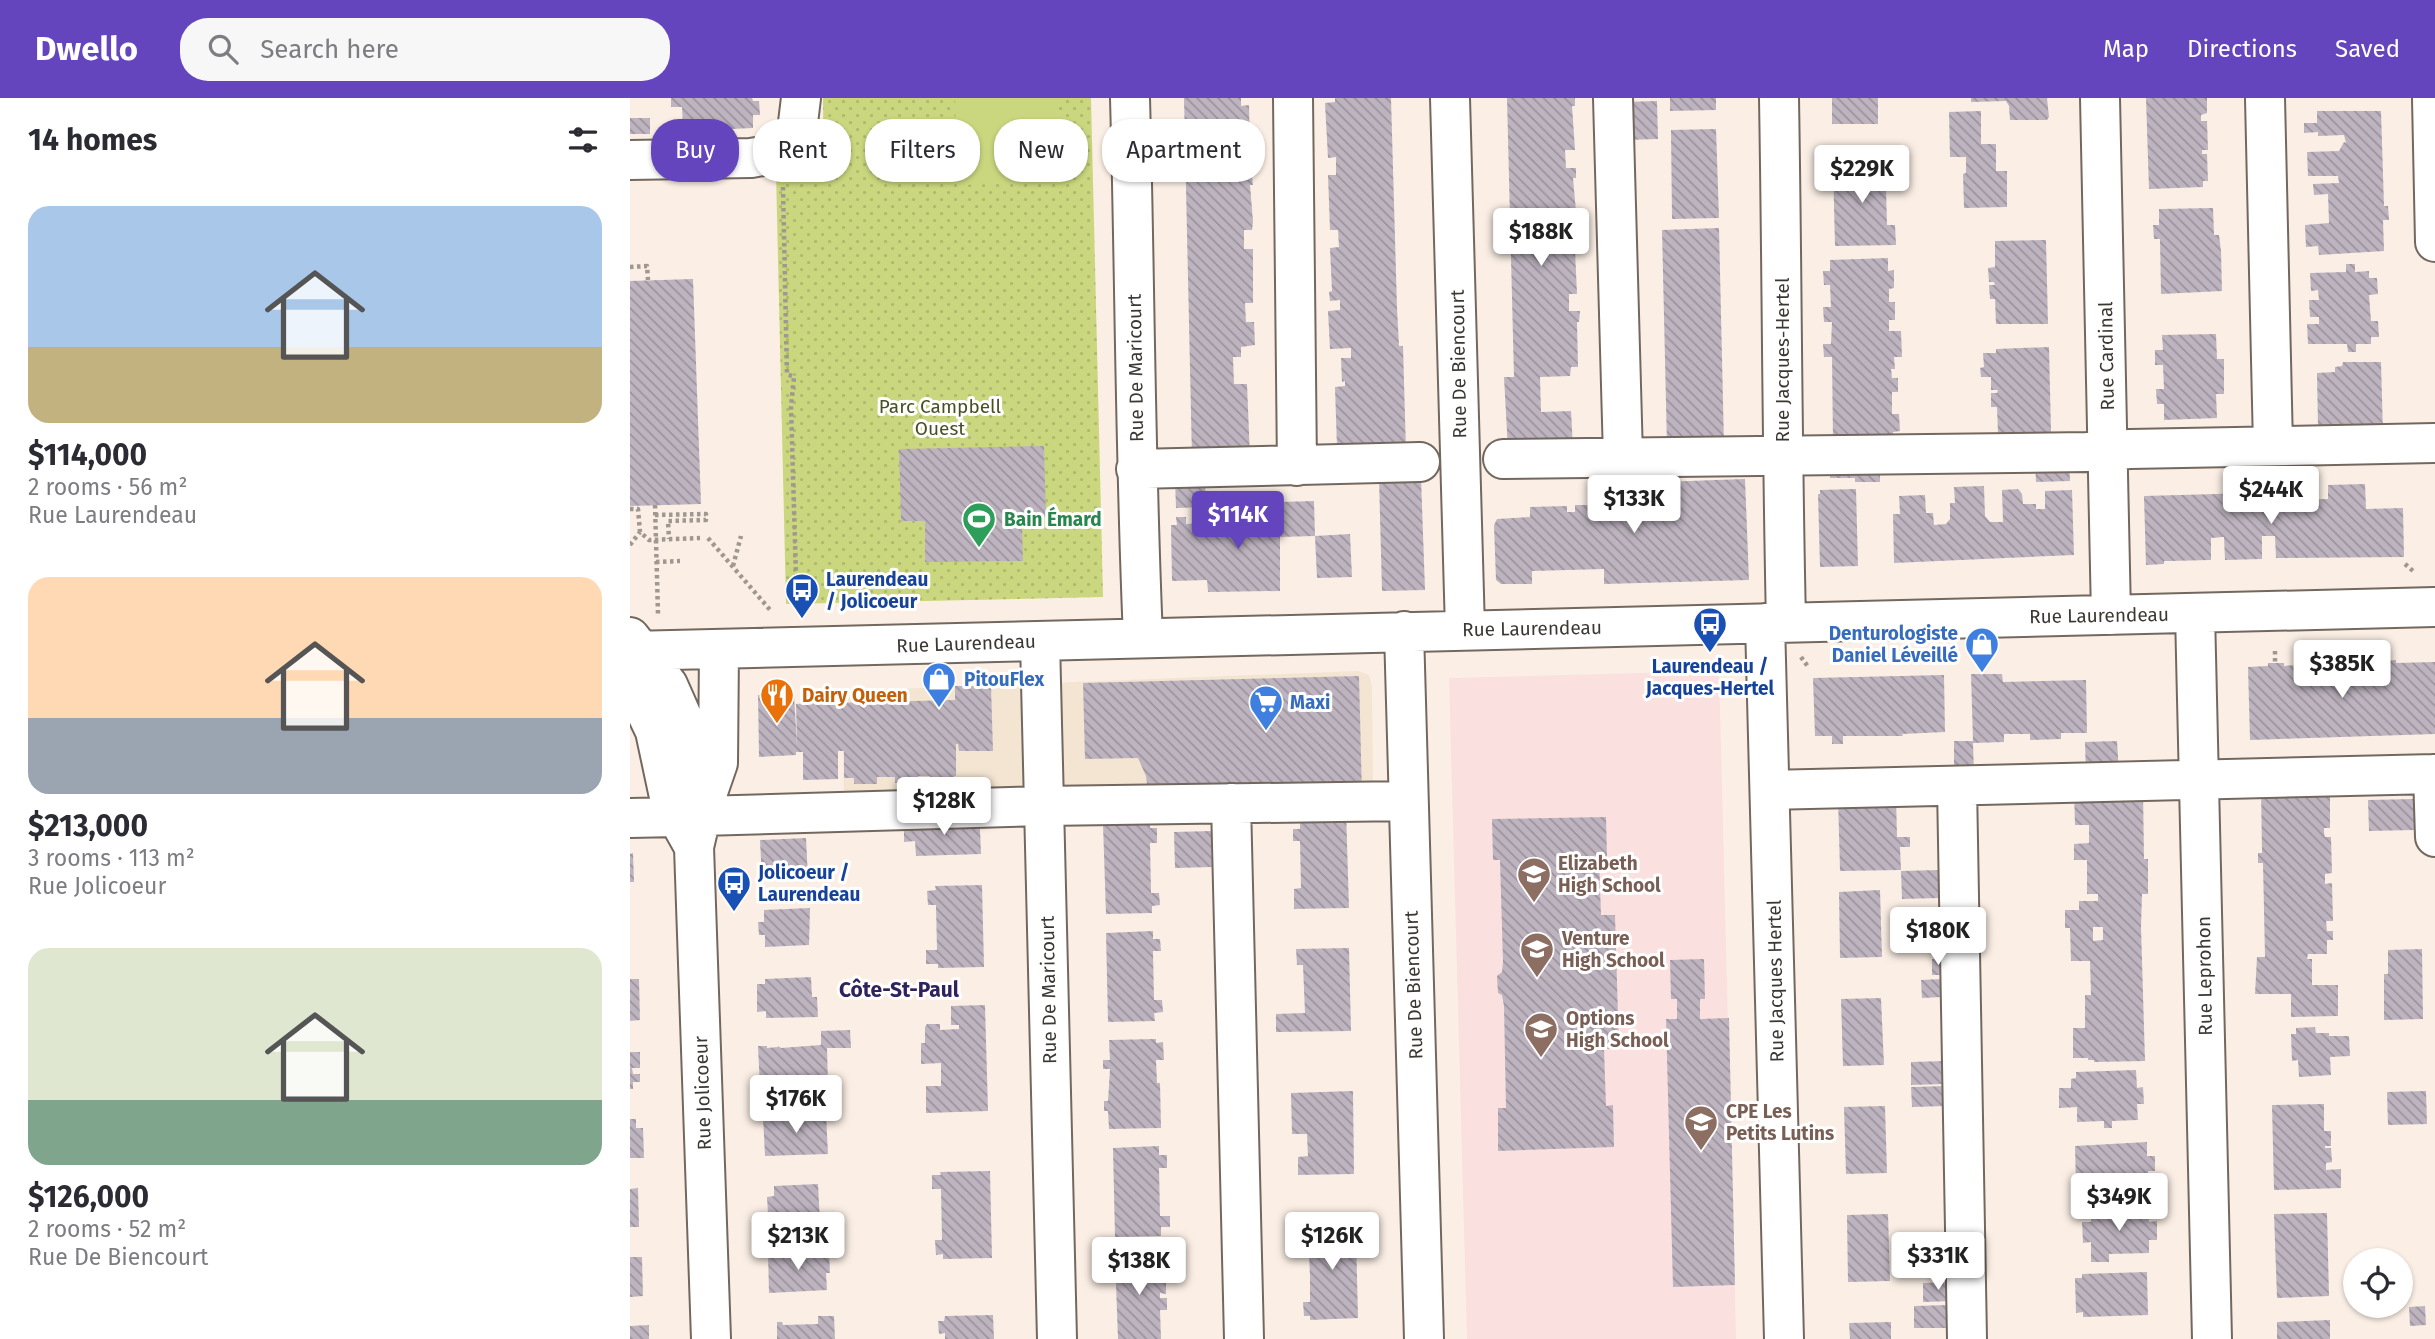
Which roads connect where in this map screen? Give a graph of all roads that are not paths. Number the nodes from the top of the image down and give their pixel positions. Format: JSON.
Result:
{"nodes":[{"id":1,"x":801,"y":98,"type":"edge"},
{"id":2,"x":1130,"y":98,"type":"edge"},
{"id":3,"x":1293,"y":98,"type":"edge"},
{"id":4,"x":1450,"y":98,"type":"edge"},
{"id":5,"x":1613,"y":98,"type":"edge"},
{"id":6,"x":1779,"y":98,"type":"edge"},
{"id":7,"x":2100,"y":98,"type":"edge"},
{"id":8,"x":2265,"y":98,"type":"edge"},
{"id":9,"x":2432,"y":98,"type":"edge"},
{"id":10,"x":630,"y":160,"type":"edge"},
{"id":11,"x":2435,"y":242,"type":"edge"},
{"id":12,"x":2435,"y":443,"type":"edge"},
{"id":13,"x":2273,"y":446,"type":"junction"},
{"id":14,"x":2109,"y":451,"type":"junction"},
{"id":15,"x":1782,"y":455,"type":"junction"},
{"id":16,"x":1623,"y":457,"type":"junction"},
{"id":17,"x":1503,"y":459,"type":"dead end"},
{"id":18,"x":1420,"y":462,"type":"dead end"},
{"id":19,"x":1297,"y":466,"type":"junction"},
{"id":20,"x":1136,"y":469,"type":"junction"},
{"id":21,"x":2435,"y":607,"type":"edge"},
{"id":22,"x":2194,"y":613,"type":"junction"},
{"id":23,"x":2111,"y":615,"type":"junction"},
{"id":24,"x":1776,"y":622,"type":"junction"},
{"id":25,"x":1465,"y":630,"type":"junction"},
{"id":26,"x":1404,"y":631,"type":"junction"},
{"id":27,"x":1143,"y":637,"type":"junction"},
{"id":28,"x":1040,"y":641,"type":"junction"},
{"id":29,"x":638,"y":646,"type":"edge"},
{"id":30,"x":719,"y":649,"type":"junction"},
{"id":31,"x":2434,"y":774,"type":"edge"},
{"id":32,"x":2199,"y":780,"type":"junction"},
{"id":33,"x":1957,"y":786,"type":"junction"},
{"id":34,"x":1770,"y":790,"type":"junction"},
{"id":35,"x":1408,"y":801,"type":"junction"},
{"id":36,"x":1231,"y":803,"type":"junction"},
{"id":37,"x":1043,"y":806,"type":"junction"},
{"id":38,"x":630,"y":818,"type":"edge"},
{"id":39,"x":694,"y":821,"type":"junction"},
{"id":40,"x":2435,"y":837,"type":"edge"},
{"id":41,"x":711,"y":1339,"type":"edge"},
{"id":42,"x":1057,"y":1339,"type":"edge"},
{"id":43,"x":1244,"y":1339,"type":"edge"},
{"id":44,"x":1424,"y":1339,"type":"edge"},
{"id":45,"x":1784,"y":1339,"type":"edge"},
{"id":46,"x":1967,"y":1339,"type":"edge"},
{"id":47,"x":2212,"y":1339,"type":"edge"}],
"edges":[{"from":1,"to":10,"type":"street"},
{"from":2,"to":20,"type":"street","name":"Rue De Maricourt"},
{"from":3,"to":19,"type":"street"},
{"from":4,"to":25,"type":"street","name":"Rue De Biencourt"},
{"from":5,"to":16,"type":"street"},
{"from":6,"to":15,"type":"street","name":"Rue Jacques-Hertel"},
{"from":7,"to":14,"type":"street","name":"Rue Cardinal"},
{"from":8,"to":13,"type":"street"},
{"from":9,"to":11,"type":"street"},
{"from":12,"to":13,"type":"street"},
{"from":13,"to":14,"type":"street"},
{"from":14,"to":15,"type":"street"},
{"from":14,"to":23,"type":"street","name":"Rue Cardinal"},
{"from":15,"to":16,"type":"street"},
{"from":15,"to":24,"type":"street","name":"Rue Jacques-Hertel"},
{"from":16,"to":17,"type":"street"},
{"from":18,"to":19,"type":"street"},
{"from":19,"to":20,"type":"street"},
{"from":20,"to":27,"type":"street","name":"Rue De Maricourt"},
{"from":21,"to":22,"type":"street","name":"Rue Laurendeau"},
{"from":22,"to":23,"type":"street","name":"Rue Laurendeau"},
{"from":22,"to":32,"type":"street","name":"Rue Leprohon"},
{"from":23,"to":24,"type":"street","name":"Rue Laurendeau"},
{"from":24,"to":25,"type":"street","name":"Rue Laurendeau"},
{"from":24,"to":34,"type":"street","name":"Rue Jacques Hertel"},
{"from":25,"to":26,"type":"street","name":"Rue Laurendeau"},
{"from":26,"to":27,"type":"street","name":"Rue Laurendeau"},
{"from":26,"to":35,"type":"street","name":"Rue De Biencourt"},
{"from":27,"to":28,"type":"street","name":"Rue Laurendeau"},
{"from":28,"to":30,"type":"street","name":"Rue Laurendeau"},
{"from":28,"to":37,"type":"street","name":"Rue De Maricourt"},
{"from":29,"to":30,"type":"street","name":"Rue Laurendeau"},
{"from":29,"to":39,"type":"street","name":"Rue Jolicoeur"},
{"from":30,"to":39,"type":"street","name":"Rue Jolicoeur"},
{"from":31,"to":32,"type":"street"},
{"from":31,"to":40,"type":"street"},
{"from":32,"to":33,"type":"street"},
{"from":32,"to":47,"type":"street","name":"Rue Leprohon"},
{"from":33,"to":34,"type":"street"},
{"from":33,"to":46,"type":"street"},
{"from":34,"to":45,"type":"street","name":"Rue Jacques Hertel"},
{"from":35,"to":36,"type":"street"},
{"from":35,"to":44,"type":"street","name":"Rue De Biencourt"},
{"from":36,"to":37,"type":"street"},
{"from":36,"to":43,"type":"street"},
{"from":37,"to":39,"type":"street"},
{"from":37,"to":42,"type":"street","name":"Rue De Maricourt"},
{"from":38,"to":39,"type":"street"},
{"from":39,"to":41,"type":"street","name":"Rue Jolicoeur"}]}
